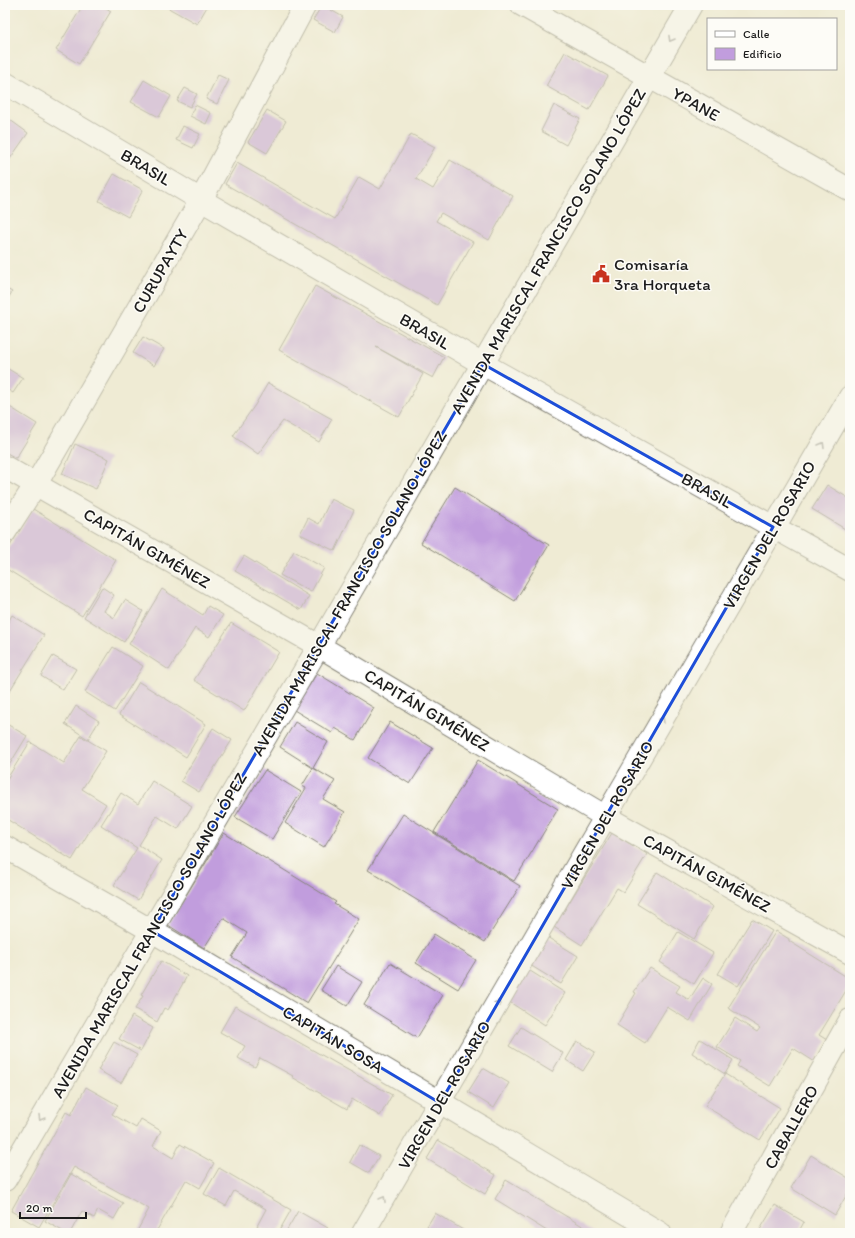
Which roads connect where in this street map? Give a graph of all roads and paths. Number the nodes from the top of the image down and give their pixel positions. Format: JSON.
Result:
{"nodes":[{"id":1,"x":305,"y":5,"type":"edge"},
{"id":2,"x":522,"y":5,"type":"edge"},
{"id":3,"x":691,"y":5,"type":"edge"},
{"id":4,"x":649,"y":77,"type":"junction"},
{"id":5,"x":5,"y":83,"type":"edge"},
{"id":6,"x":850,"y":190,"type":"edge"},
{"id":7,"x":201,"y":200,"type":"junction"},
{"id":8,"x":483,"y":364,"type":"junction"},
{"id":9,"x":850,"y":397,"type":"edge"},
{"id":10,"x":5,"y":467,"type":"edge"},
{"id":11,"x":36,"y":484,"type":"junction"},
{"id":12,"x":773,"y":527,"type":"junction"},
{"id":13,"x":5,"y":532,"type":"edge"},
{"id":14,"x":850,"y":570,"type":"edge"},
{"id":15,"x":319,"y":646,"type":"junction"},
{"id":16,"x":606,"y":817,"type":"junction"},
{"id":17,"x":5,"y":847,"type":"edge"},
{"id":18,"x":152,"y":931,"type":"junction"},
{"id":19,"x":850,"y":953,"type":"edge"},
{"id":20,"x":850,"y":1020,"type":"edge"},
{"id":21,"x":440,"y":1103,"type":"junction"},
{"id":22,"x":5,"y":1180,"type":"edge"},
{"id":23,"x":363,"y":1233,"type":"edge"},
{"id":24,"x":660,"y":1233,"type":"edge"},
{"id":25,"x":731,"y":1233,"type":"edge"}],
"edges":[{"from":1,"to":7,"type":"street","name":"CURUPAYTY"},
{"from":2,"to":4,"type":"street","name":"YPANE"},
{"from":3,"to":4,"type":"street","name":"AVENIDA MARISCAL FRANCISCO SOLANO LÓPEZ","one_way":true},
{"from":4,"to":6,"type":"street","name":"YPANE"},
{"from":4,"to":8,"type":"street","name":"AVENIDA MARISCAL FRANCISCO SOLANO LÓPEZ"},
{"from":5,"to":7,"type":"street","name":"BRASIL"},
{"from":7,"to":8,"type":"street","name":"BRASIL"},
{"from":7,"to":11,"type":"street","name":"CURUPAYTY"},
{"from":8,"to":12,"type":"street","name":"BRASIL"},
{"from":8,"to":15,"type":"street","name":"AVENIDA MARISCAL FRANCISCO SOLANO LÓPEZ"},
{"from":12,"to":9,"type":"street","name":"VIRGEN DEL ROSARIO","one_way":true},
{"from":10,"to":11,"type":"street","name":"CAPITÁN GIMÉNEZ"},
{"from":11,"to":13,"type":"street","name":"CURUPAYTY"},
{"from":11,"to":15,"type":"street","name":"CAPITÁN GIMÉNEZ"},
{"from":12,"to":14,"type":"street","name":"BRASIL"},
{"from":16,"to":12,"type":"street","name":"VIRGEN DEL ROSARIO","one_way":true},
{"from":15,"to":16,"type":"street","name":"CAPITÁN GIMÉNEZ"},
{"from":15,"to":18,"type":"street","name":"AVENIDA MARISCAL FRANCISCO SOLANO LÓPEZ"},
{"from":16,"to":19,"type":"street","name":"CAPITÁN GIMÉNEZ"},
{"from":21,"to":16,"type":"street","name":"VIRGEN DEL ROSARIO","one_way":true},
{"from":17,"to":18,"type":"street","name":"CAPITÁN SOSA"},
{"from":18,"to":21,"type":"street","name":"CAPITÁN SOSA"},
{"from":18,"to":22,"type":"street","name":"AVENIDA MARISCAL FRANCISCO SOLANO LÓPEZ","one_way":true},
{"from":20,"to":25,"type":"street","name":"CABALLERO"},
{"from":23,"to":21,"type":"street","name":"VIRGEN DEL ROSARIO","one_way":true},
{"from":21,"to":24,"type":"street","name":"CAPITÁN SOSA"}]}
